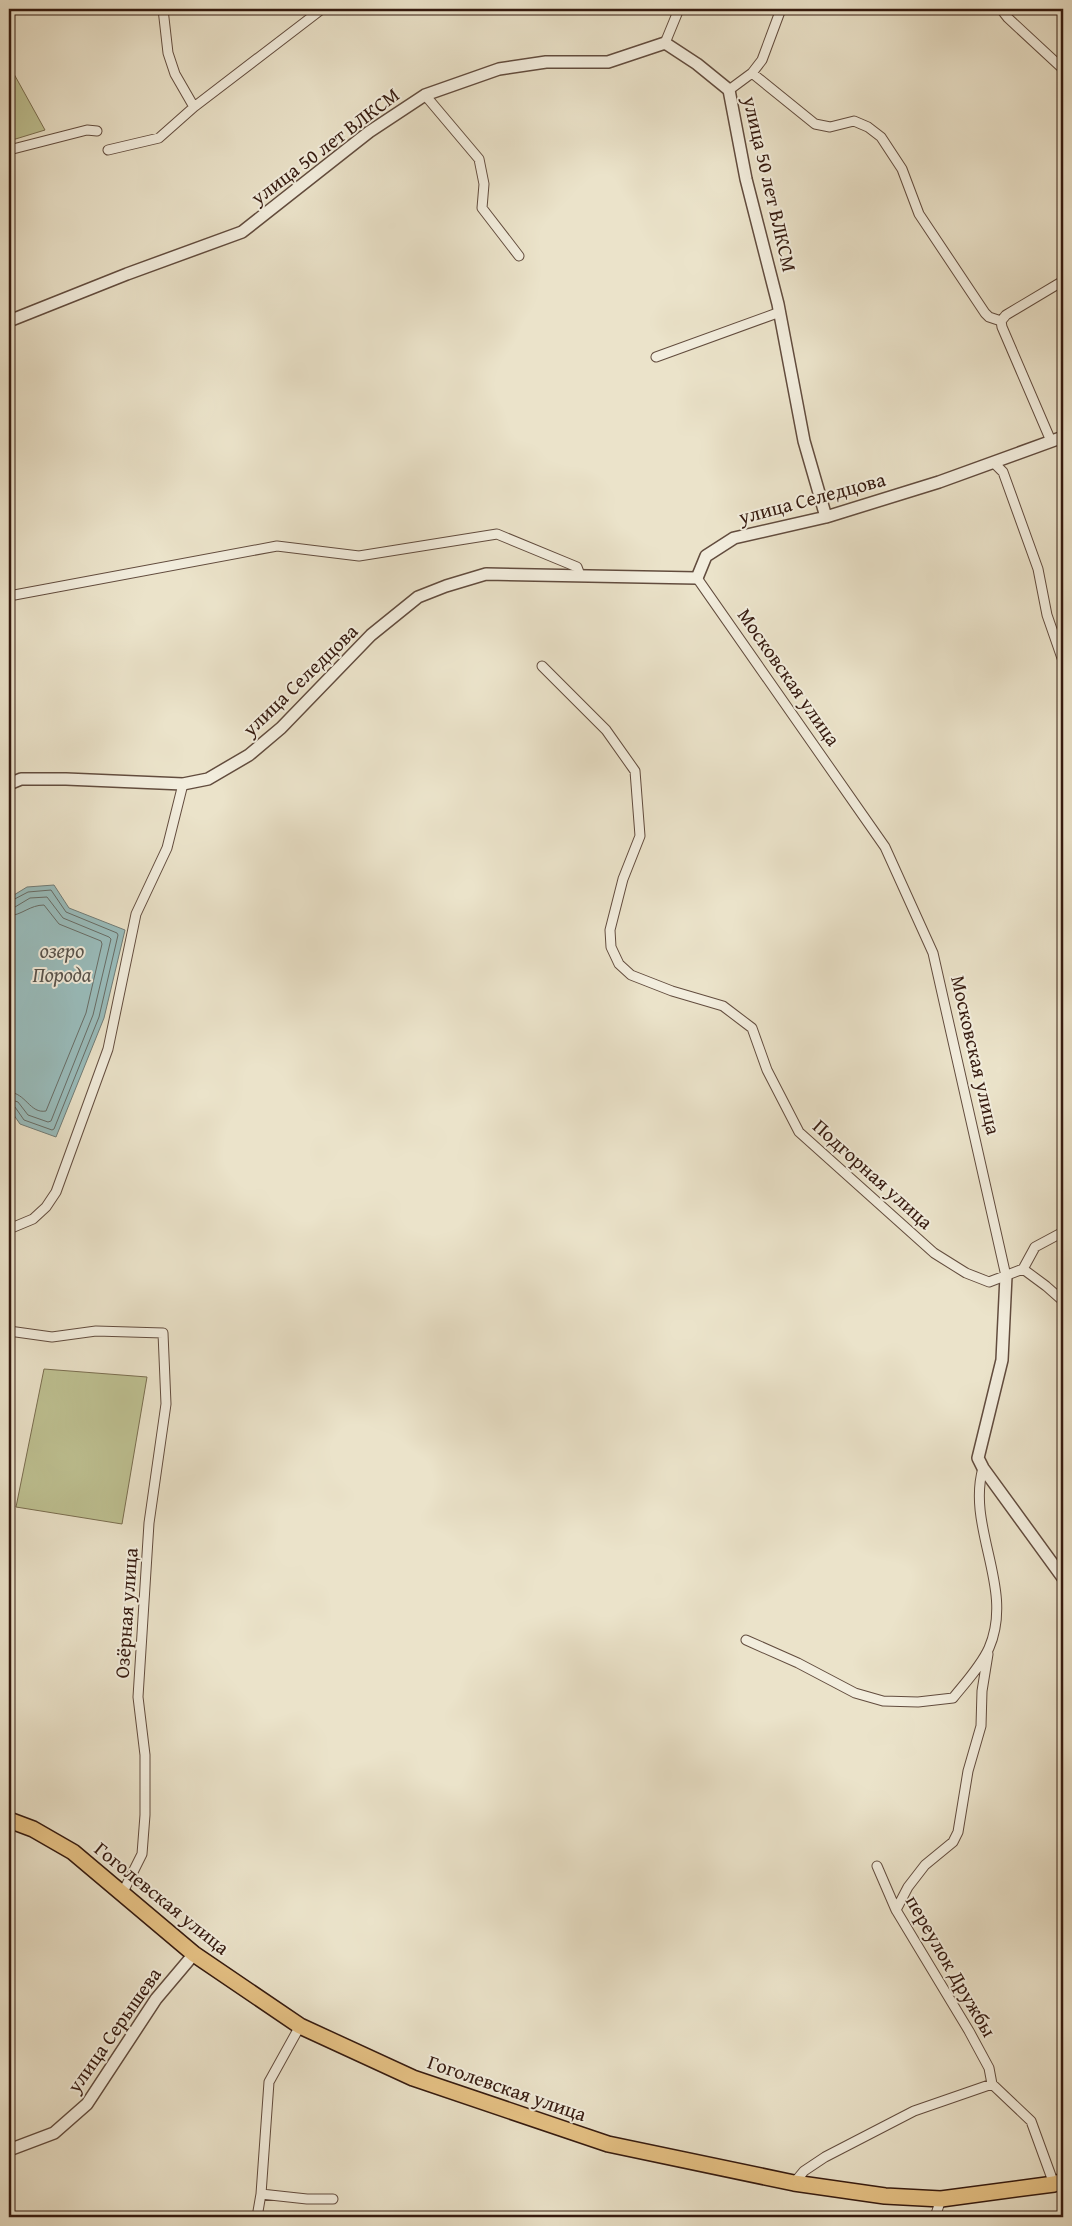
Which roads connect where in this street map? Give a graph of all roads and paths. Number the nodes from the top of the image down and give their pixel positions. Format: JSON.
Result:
{"nodes":[{"id":1,"x":163,"y":9,"type":"edge"},
{"id":2,"x":322,"y":9,"type":"edge"},
{"id":3,"x":679,"y":9,"type":"edge"},
{"id":4,"x":781,"y":9,"type":"edge"},
{"id":5,"x":1001,"y":9,"type":"edge"},
{"id":6,"x":665,"y":43,"type":"junction"},
{"id":7,"x":1063,"y":69,"type":"edge"},
{"id":8,"x":752,"y":73,"type":"junction"},
{"id":9,"x":729,"y":90,"type":"junction"},
{"id":10,"x":425,"y":95,"type":"junction"},
{"id":11,"x":194,"y":107,"type":"junction"},
{"id":12,"x":97,"y":131,"type":"dead end"},
{"id":13,"x":9,"y":150,"type":"edge"},
{"id":14,"x":108,"y":150,"type":"dead end"},
{"id":15,"x":519,"y":256,"type":"dead end"},
{"id":16,"x":1063,"y":281,"type":"edge"},
{"id":17,"x":780,"y":312,"type":"junction"},
{"id":18,"x":9,"y":321,"type":"edge"},
{"id":19,"x":1001,"y":321,"type":"junction"},
{"id":20,"x":656,"y":357,"type":"dead end"},
{"id":21,"x":1063,"y":437,"type":"edge"},
{"id":22,"x":1051,"y":442,"type":"junction"},
{"id":23,"x":994,"y":463,"type":"junction"},
{"id":24,"x":826,"y":517,"type":"junction"},
{"id":25,"x":580,"y":575,"type":"junction"},
{"id":26,"x":697,"y":578,"type":"junction"},
{"id":27,"x":9,"y":596,"type":"edge"},
{"id":28,"x":1063,"y":661,"type":"edge"},
{"id":29,"x":542,"y":666,"type":"dead end"},
{"id":30,"x":9,"y":784,"type":"edge"},
{"id":31,"x":183,"y":784,"type":"junction"},
{"id":32,"x":9,"y":1229,"type":"edge"},
{"id":33,"x":1063,"y":1232,"type":"edge"},
{"id":34,"x":1023,"y":1269,"type":"junction"},
{"id":35,"x":1006,"y":1276,"type":"junction"},
{"id":36,"x":1063,"y":1301,"type":"edge"},
{"id":37,"x":9,"y":1331,"type":"edge"},
{"id":38,"x":982,"y":1468,"type":"junction"},
{"id":39,"x":1063,"y":1578,"type":"edge"},
{"id":40,"x":746,"y":1640,"type":"dead end"},
{"id":41,"x":989,"y":1649,"type":"junction"},
{"id":42,"x":9,"y":1820,"type":"edge"},
{"id":43,"x":878,"y":1866,"type":"dead end"},
{"id":44,"x":123,"y":1892,"type":"junction"},
{"id":45,"x":896,"y":1910,"type":"junction"},
{"id":46,"x":194,"y":1954,"type":"junction"},
{"id":47,"x":300,"y":2026,"type":"junction"},
{"id":48,"x":992,"y":2084,"type":"junction"},
{"id":49,"x":9,"y":2150,"type":"edge"},
{"id":50,"x":794,"y":2183,"type":"junction"},
{"id":51,"x":1059,"y":2183,"type":"edge"},
{"id":52,"x":261,"y":2194,"type":"junction"},
{"id":53,"x":333,"y":2199,"type":"dead end"},
{"id":54,"x":941,"y":2199,"type":"junction"},
{"id":55,"x":257,"y":2217,"type":"edge"},
{"id":56,"x":935,"y":2217,"type":"edge"}],
"edges":[{"from":1,"to":11,"type":"street"},
{"from":2,"to":11,"type":"street"},
{"from":3,"to":6,"type":"street"},
{"from":4,"to":8,"type":"street"},
{"from":5,"to":7,"type":"street"},
{"from":6,"to":9,"type":"street","name":"улица 50 лет ВЛКСМ"},
{"from":6,"to":10,"type":"street","name":"улица 50 лет ВЛКСМ"},
{"from":8,"to":9,"type":"street"},
{"from":8,"to":19,"type":"street"},
{"from":9,"to":17,"type":"street","name":"улица 50 лет ВЛКСМ"},
{"from":10,"to":15,"type":"street"},
{"from":10,"to":18,"type":"street","name":"улица 50 лет ВЛКСМ"},
{"from":11,"to":14,"type":"street"},
{"from":12,"to":13,"type":"street"},
{"from":16,"to":19,"type":"street"},
{"from":17,"to":20,"type":"street"},
{"from":17,"to":24,"type":"street","name":"улица 50 лет ВЛКСМ"},
{"from":19,"to":22,"type":"street"},
{"from":21,"to":22,"type":"street","name":"улица Селедцова"},
{"from":22,"to":23,"type":"street","name":"улица Селедцова"},
{"from":23,"to":24,"type":"street","name":"улица Селедцова"},
{"from":23,"to":28,"type":"street"},
{"from":24,"to":26,"type":"street","name":"улица Селедцова"},
{"from":25,"to":26,"type":"street","name":"улица Селедцова"},
{"from":25,"to":27,"type":"street"},
{"from":25,"to":31,"type":"street","name":"улица Селедцова"},
{"from":26,"to":35,"type":"street","name":"Московская улица"},
{"from":29,"to":35,"type":"street","name":"Подгорная улица"},
{"from":30,"to":31,"type":"street","name":"улица Селедцова"},
{"from":31,"to":32,"type":"street"},
{"from":33,"to":34,"type":"street"},
{"from":34,"to":35,"type":"street","name":"Подгорная улица"},
{"from":34,"to":36,"type":"street"},
{"from":35,"to":38,"type":"street","name":"Московская улица"},
{"from":37,"to":44,"type":"street","name":"Озёрная улица"},
{"from":38,"to":39,"type":"street"},
{"from":38,"to":41,"type":"street"},
{"from":40,"to":41,"type":"street"},
{"from":41,"to":45,"type":"street"},
{"from":42,"to":44,"type":"main road","name":"Гоголевская улица"},
{"from":43,"to":45,"type":"street","name":"переулок Дружбы"},
{"from":44,"to":46,"type":"main road","name":"Гоголевская улица"},
{"from":45,"to":48,"type":"street","name":"переулок Дружбы"},
{"from":46,"to":47,"type":"main road","name":"Гоголевская улица"},
{"from":46,"to":49,"type":"street","name":"улица Серышева"},
{"from":47,"to":50,"type":"main road","name":"Гоголевская улица"},
{"from":47,"to":52,"type":"street"},
{"from":48,"to":50,"type":"street"},
{"from":48,"to":51,"type":"street","name":"переулок Дружбы"},
{"from":50,"to":54,"type":"main road","name":"Гоголевская улица"},
{"from":51,"to":54,"type":"main road","name":"Гоголевская улица"},
{"from":52,"to":53,"type":"street"},
{"from":52,"to":55,"type":"street"},
{"from":54,"to":56,"type":"street"}]}
